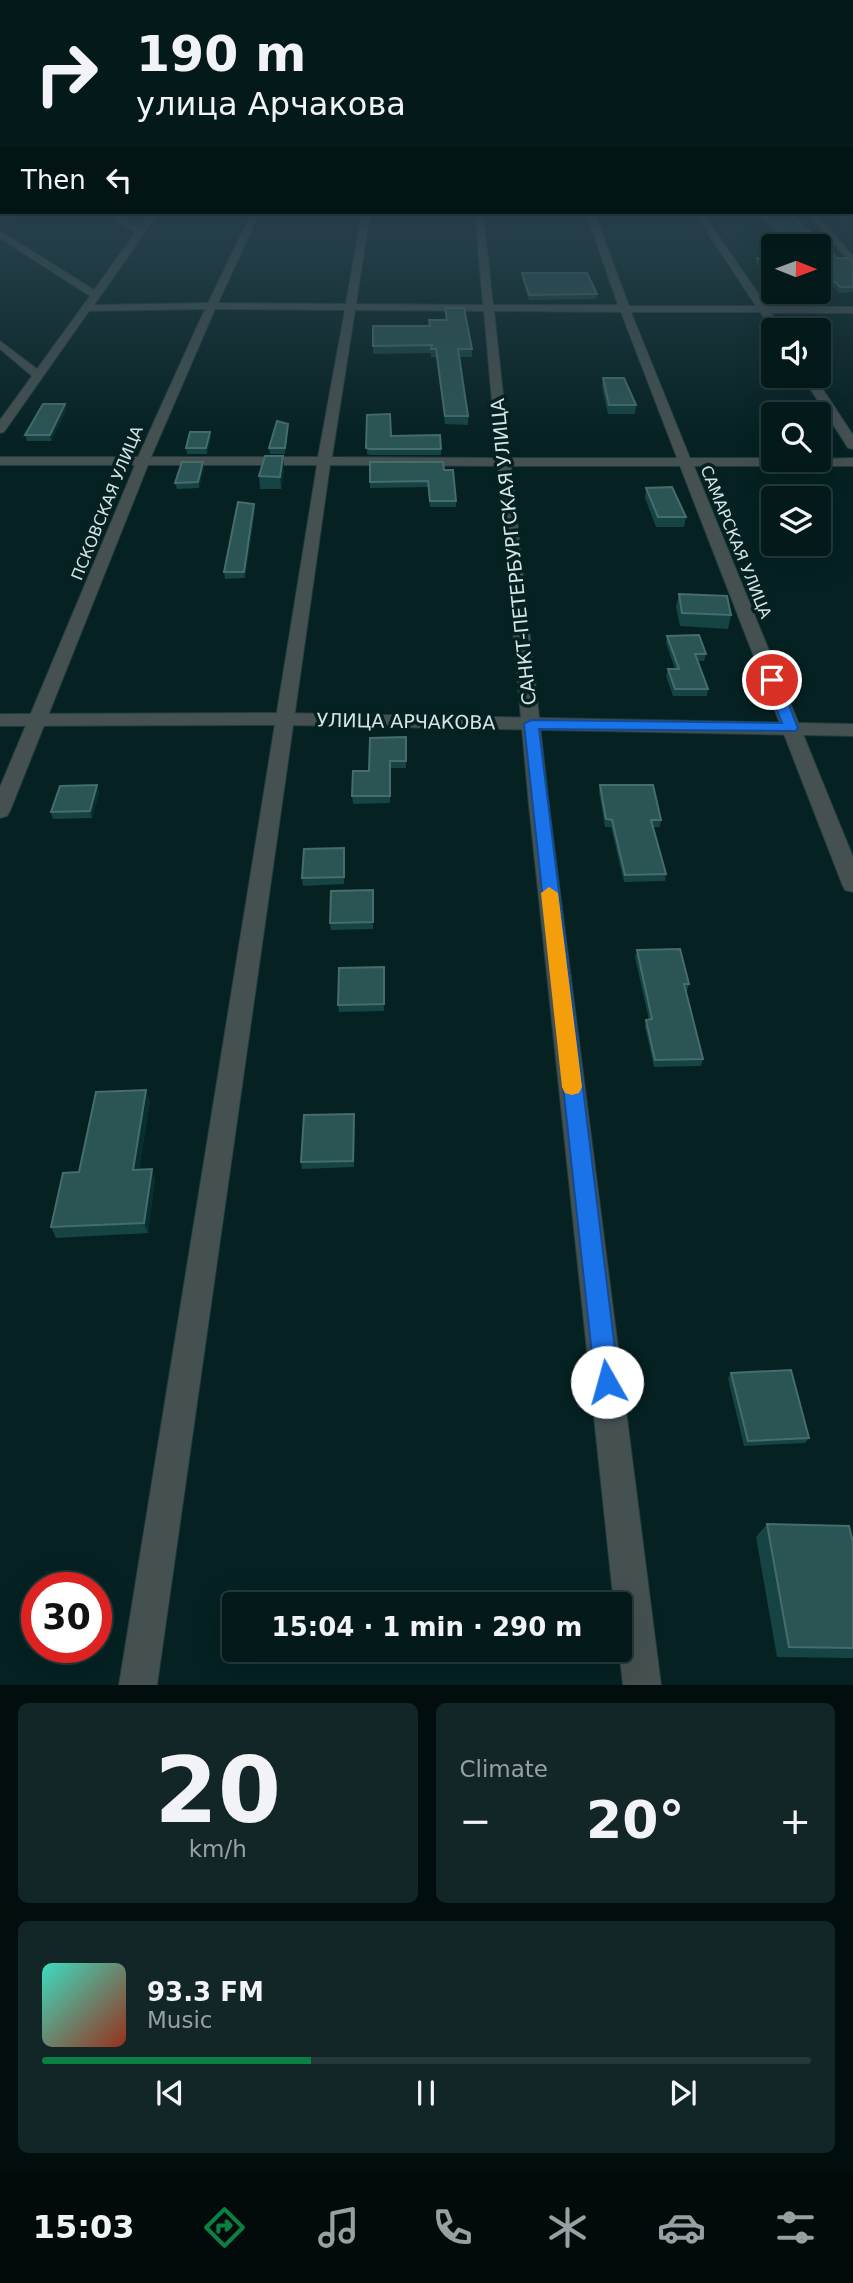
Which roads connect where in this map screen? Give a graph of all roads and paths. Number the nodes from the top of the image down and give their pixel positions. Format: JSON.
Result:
{"nodes":[{"id":1,"x":80,"y":286,"type":"edge"},
{"id":2,"x":102,"y":286,"type":"edge"},
{"id":3,"x":219,"y":286,"type":"edge"},
{"id":4,"x":353,"y":286,"type":"edge"},
{"id":5,"x":485,"y":286,"type":"edge"},
{"id":6,"x":616,"y":286,"type":"edge"},
{"id":7,"x":749,"y":286,"type":"edge"},
{"id":8,"x":95,"y":295,"type":"junction"},
{"id":9,"x":209,"y":306,"type":"junction"},
{"id":10,"x":624,"y":307,"type":"junction"},
{"id":11,"x":86,"y":308,"type":"junction"},
{"id":12,"x":349,"y":308,"type":"junction"},
{"id":13,"x":487,"y":308,"type":"junction"},
{"id":14,"x":764,"y":308,"type":"junction"},
{"id":15,"x":853,"y":310,"type":"edge"},
{"id":16,"x":770,"y":318,"type":"edge"},
{"id":17,"x":0,"y":344,"type":"edge"},
{"id":18,"x":38,"y":375,"type":"junction"},
{"id":19,"x":816,"y":388,"type":"edge"},
{"id":20,"x":0,"y":429,"type":"edge"},
{"id":21,"x":853,"y":444,"type":"edge"},
{"id":22,"x":0,"y":461,"type":"edge"},
{"id":23,"x":142,"y":462,"type":"junction"},
{"id":24,"x":504,"y":462,"type":"junction"},
{"id":25,"x":686,"y":462,"type":"junction"},
{"id":26,"x":853,"y":462,"type":"edge"},
{"id":27,"x":324,"y":463,"type":"junction"},
{"id":28,"x":37,"y":719,"type":"junction"},
{"id":29,"x":285,"y":719,"type":"junction"},
{"id":30,"x":0,"y":720,"type":"edge"},
{"id":31,"x":531,"y":724,"type":"junction"},
{"id":32,"x":791,"y":728,"type":"junction"},
{"id":33,"x":853,"y":730,"type":"edge"},
{"id":34,"x":0,"y":811,"type":"edge"},
{"id":35,"x":853,"y":884,"type":"edge"},
{"id":36,"x":138,"y":1685,"type":"edge"},
{"id":37,"x":642,"y":1685,"type":"edge"}],
"edges":[{"from":1,"to":8,"type":"street"},
{"from":2,"to":8,"type":"street"},
{"from":3,"to":9,"type":"street","name":"ПСКОВСКАЯ УЛИЦА"},
{"from":4,"to":12,"type":"street"},
{"from":5,"to":13,"type":"street","name":"САНКТ-ПЕТЕРБУРГСКАЯ УЛИЦА"},
{"from":6,"to":10,"type":"street","name":"САМАРСКАЯ УЛИЦА"},
{"from":7,"to":14,"type":"street"},
{"from":8,"to":11,"type":"street"},
{"from":9,"to":11,"type":"street"},
{"from":9,"to":12,"type":"street"},
{"from":9,"to":23,"type":"street","name":"ПСКОВСКАЯ УЛИЦА"},
{"from":10,"to":13,"type":"street"},
{"from":10,"to":14,"type":"street"},
{"from":10,"to":25,"type":"street","name":"САМАРСКАЯ УЛИЦА"},
{"from":11,"to":18,"type":"street"},
{"from":12,"to":13,"type":"street"},
{"from":12,"to":27,"type":"street"},
{"from":13,"to":24,"type":"street","name":"САНКТ-ПЕТЕРБУРГСКАЯ УЛИЦА"},
{"from":14,"to":15,"type":"street"},
{"from":14,"to":16,"type":"street"},
{"from":17,"to":18,"type":"street"},
{"from":18,"to":20,"type":"street"},
{"from":19,"to":21,"type":"street"},
{"from":22,"to":23,"type":"street"},
{"from":23,"to":27,"type":"street"},
{"from":23,"to":28,"type":"street","name":"ПСКОВСКАЯ УЛИЦА"},
{"from":24,"to":25,"type":"street"},
{"from":24,"to":27,"type":"street"},
{"from":24,"to":31,"type":"street","name":"САНКТ-ПЕТЕРБУРГСКАЯ УЛИЦА"},
{"from":25,"to":26,"type":"street"},
{"from":25,"to":32,"type":"street","name":"САМАРСКАЯ УЛИЦА"},
{"from":27,"to":29,"type":"street"},
{"from":28,"to":29,"type":"street","name":"УЛИЦА АРЧАКОВА"},
{"from":28,"to":30,"type":"street","name":"УЛИЦА АРЧАКОВА"},
{"from":28,"to":34,"type":"street","name":"ПСКОВСКАЯ УЛИЦА"},
{"from":29,"to":31,"type":"street","name":"УЛИЦА АРЧАКОВА"},
{"from":29,"to":36,"type":"street"},
{"from":31,"to":32,"type":"street","name":"УЛИЦА АРЧАКОВА"},
{"from":31,"to":37,"type":"street","name":"САНКТ-ПЕТЕРБУРГСКАЯ УЛИЦА"},
{"from":32,"to":33,"type":"street","name":"УЛИЦА АРЧАКОВА"},
{"from":32,"to":35,"type":"street","name":"САМАРСКАЯ УЛИЦА"}]}
